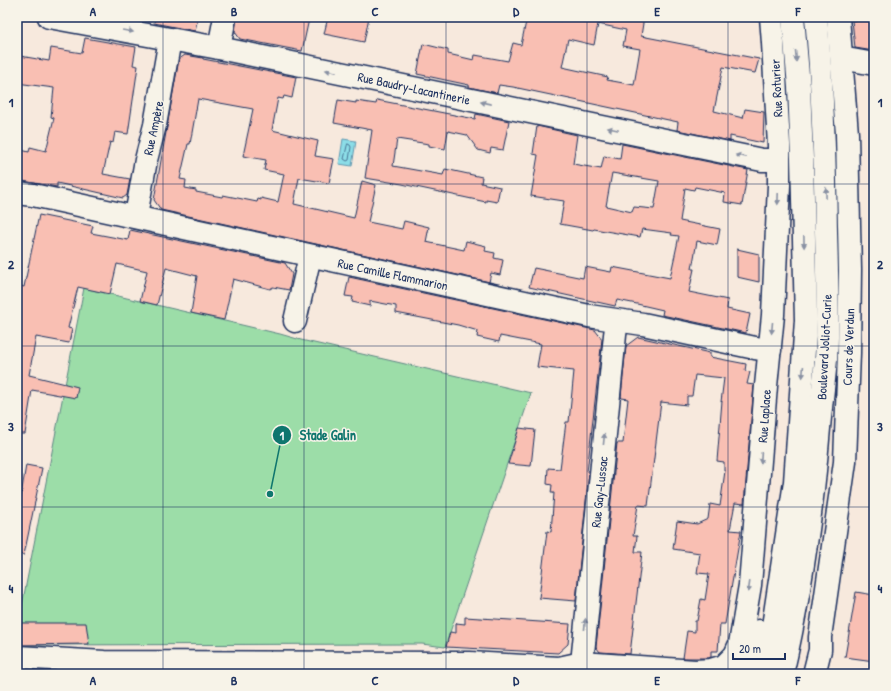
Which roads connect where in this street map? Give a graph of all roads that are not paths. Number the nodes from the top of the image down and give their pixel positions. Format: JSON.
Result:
{"nodes":[{"id":1,"x":49,"y":17,"type":"edge"},
{"id":2,"x":225,"y":17,"type":"edge"},
{"id":3,"x":771,"y":17,"type":"edge"},
{"id":4,"x":793,"y":17,"type":"edge"},
{"id":5,"x":816,"y":17,"type":"edge"},
{"id":6,"x":838,"y":17,"type":"edge"},
{"id":7,"x":170,"y":39,"type":"junction"},
{"id":8,"x":219,"y":48,"type":"junction"},
{"id":9,"x":842,"y":61,"type":"junction"},
{"id":10,"x":874,"y":64,"type":"edge"},
{"id":11,"x":779,"y":160,"type":"junction"},
{"id":12,"x":17,"y":193,"type":"edge"},
{"id":13,"x":136,"y":216,"type":"junction"},
{"id":14,"x":310,"y":256,"type":"junction"},
{"id":15,"x":295,"y":321,"type":"dead end"},
{"id":16,"x":617,"y":321,"type":"junction"},
{"id":17,"x":770,"y":350,"type":"junction"},
{"id":18,"x":826,"y":358,"type":"junction"},
{"id":19,"x":795,"y":482,"type":"junction"},
{"id":20,"x":820,"y":650,"type":"junction"},
{"id":21,"x":17,"y":657,"type":"edge"},
{"id":22,"x":62,"y":659,"type":"junction"},
{"id":23,"x":582,"y":663,"type":"junction"},
{"id":24,"x":470,"y":668,"type":"edge"},
{"id":25,"x":732,"y":670,"type":"edge"},
{"id":26,"x":21,"y":674,"type":"edge"},
{"id":27,"x":763,"y":674,"type":"edge"},
{"id":28,"x":782,"y":674,"type":"edge"},
{"id":29,"x":796,"y":674,"type":"edge"},
{"id":30,"x":814,"y":674,"type":"edge"},
{"id":31,"x":831,"y":674,"type":"edge"}],
"edges":[{"from":1,"to":7,"type":"street","name":"Rue Baudry-Lacantinerie","one_way":true},
{"from":2,"to":8,"type":"street"},
{"from":3,"to":11,"type":"street","name":"Rue Roturier"},
{"from":4,"to":19,"type":"street","name":"Boulevard Joliot-Curie","one_way":true},
{"from":18,"to":5,"type":"street","name":"Boulevard Joliot-Curie","one_way":true},
{"from":6,"to":9,"type":"street","name":"Cours de Verdun"},
{"from":7,"to":8,"type":"street","name":"Rue Baudry-Lacantinerie"},
{"from":7,"to":13,"type":"street","name":"Rue Ampère"},
{"from":11,"to":8,"type":"street","name":"Rue Baudry-Lacantinerie","one_way":true},
{"from":9,"to":10,"type":"street"},
{"from":9,"to":20,"type":"street","name":"Cours de Verdun"},
{"from":11,"to":17,"type":"street","name":"Rue Laplace","one_way":true},
{"from":12,"to":13,"type":"street","name":"Rue Camille Flammarion"},
{"from":13,"to":14,"type":"street","name":"Rue Camille Flammarion"},
{"from":14,"to":15,"type":"street"},
{"from":14,"to":16,"type":"street","name":"Rue Camille Flammarion"},
{"from":16,"to":17,"type":"street","name":"Rue Camille Flammarion"},
{"from":23,"to":16,"type":"street","name":"Rue Gay-Lussac","one_way":true},
{"from":17,"to":25,"type":"street","name":"Rue Laplace","one_way":true},
{"from":18,"to":28,"type":"street","name":"Boulevard Joliot-Curie"},
{"from":18,"to":29,"type":"street"},
{"from":19,"to":25,"type":"street"},
{"from":19,"to":27,"type":"street","name":"Boulevard Joliot-Curie"},
{"from":20,"to":30,"type":"street","name":"Cours de Verdun"},
{"from":20,"to":31,"type":"street"},
{"from":21,"to":22,"type":"street"},
{"from":22,"to":24,"type":"street"},
{"from":22,"to":26,"type":"street"},
{"from":23,"to":24,"type":"street"},
{"from":23,"to":25,"type":"street"}]}
